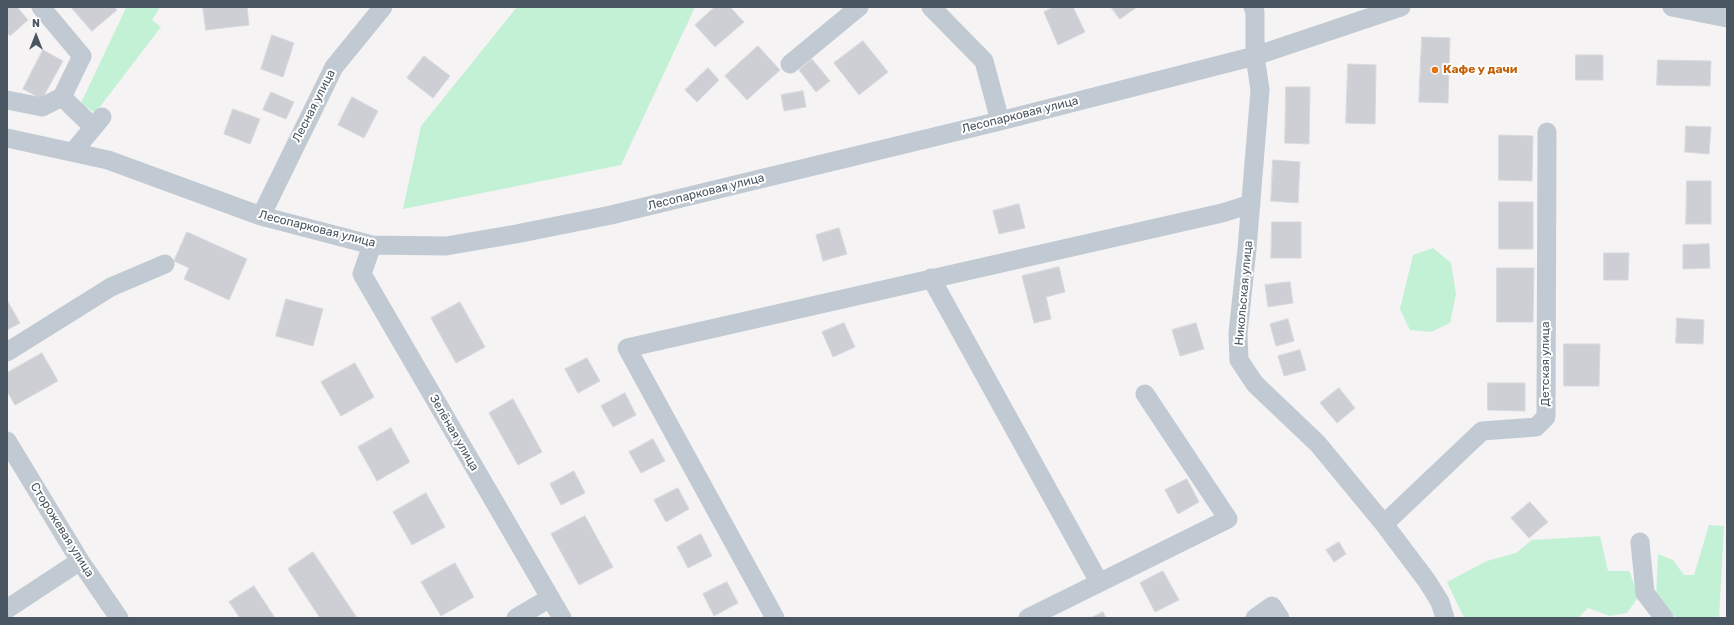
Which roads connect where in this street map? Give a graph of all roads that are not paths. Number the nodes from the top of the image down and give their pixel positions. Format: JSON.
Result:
{"nodes":[{"id":1,"x":41,"y":7,"type":"edge"},
{"id":2,"x":383,"y":7,"type":"edge"},
{"id":3,"x":859,"y":7,"type":"edge"},
{"id":4,"x":931,"y":7,"type":"edge"},
{"id":5,"x":1253,"y":7,"type":"edge"},
{"id":6,"x":1401,"y":7,"type":"edge"},
{"id":7,"x":1672,"y":7,"type":"edge"},
{"id":8,"x":1727,"y":18,"type":"edge"},
{"id":9,"x":1255,"y":56,"type":"junction"},
{"id":10,"x":790,"y":64,"type":"dead end"},
{"id":11,"x":62,"y":96,"type":"junction"},
{"id":12,"x":7,"y":100,"type":"edge"},
{"id":13,"x":1000,"y":121,"type":"junction"},
{"id":14,"x":1547,"y":132,"type":"dead end"},
{"id":15,"x":7,"y":138,"type":"edge"},
{"id":16,"x":73,"y":152,"type":"junction"},
{"id":17,"x":1251,"y":204,"type":"junction"},
{"id":18,"x":261,"y":216,"type":"junction"},
{"id":19,"x":372,"y":245,"type":"junction"},
{"id":20,"x":165,"y":264,"type":"dead end"},
{"id":21,"x":932,"y":278,"type":"junction"},
{"id":22,"x":7,"y":352,"type":"edge"},
{"id":23,"x":1145,"y":394,"type":"dead end"},
{"id":24,"x":7,"y":441,"type":"edge"},
{"id":25,"x":1384,"y":524,"type":"junction"},
{"id":26,"x":1640,"y":542,"type":"dead end"},
{"id":27,"x":80,"y":561,"type":"junction"},
{"id":28,"x":1099,"y":582,"type":"junction"},
{"id":29,"x":550,"y":598,"type":"junction"},
{"id":30,"x":7,"y":609,"type":"edge"},
{"id":31,"x":119,"y":618,"type":"edge"},
{"id":32,"x":516,"y":618,"type":"edge"},
{"id":33,"x":562,"y":618,"type":"edge"},
{"id":34,"x":775,"y":618,"type":"edge"},
{"id":35,"x":1028,"y":618,"type":"edge"},
{"id":36,"x":1255,"y":618,"type":"edge"},
{"id":37,"x":1280,"y":618,"type":"edge"},
{"id":38,"x":1445,"y":618,"type":"edge"},
{"id":39,"x":1664,"y":618,"type":"edge"}],
"edges":[{"from":1,"to":11,"type":"street"},
{"from":2,"to":18,"type":"street","name":"Лесная улица"},
{"from":3,"to":10,"type":"street"},
{"from":4,"to":13,"type":"street"},
{"from":5,"to":9,"type":"street","name":"Никольская улица"},
{"from":6,"to":9,"type":"street","name":"Лесопарковая улица"},
{"from":7,"to":8,"type":"street"},
{"from":9,"to":13,"type":"street","name":"Лесопарковая улица"},
{"from":9,"to":17,"type":"street","name":"Никольская улица"},
{"from":11,"to":12,"type":"street"},
{"from":11,"to":16,"type":"street"},
{"from":13,"to":19,"type":"street","name":"Лесопарковая улица"},
{"from":14,"to":25,"type":"street","name":"Детская улица"},
{"from":15,"to":16,"type":"street","name":"Лесопарковая улица"},
{"from":16,"to":18,"type":"street","name":"Лесопарковая улица"},
{"from":17,"to":21,"type":"street"},
{"from":17,"to":25,"type":"street","name":"Никольская улица"},
{"from":18,"to":19,"type":"street","name":"Лесопарковая улица"},
{"from":19,"to":29,"type":"street","name":"Зелёная улица"},
{"from":20,"to":22,"type":"street"},
{"from":21,"to":28,"type":"street"},
{"from":21,"to":34,"type":"street"},
{"from":23,"to":28,"type":"street"},
{"from":24,"to":27,"type":"street","name":"Сторожевая улица"},
{"from":25,"to":38,"type":"street","name":"Никольская улица"},
{"from":26,"to":39,"type":"street"},
{"from":27,"to":30,"type":"street"},
{"from":27,"to":31,"type":"street","name":"Сторожевая улица"},
{"from":28,"to":35,"type":"street"},
{"from":29,"to":32,"type":"street"},
{"from":29,"to":33,"type":"street","name":"Зелёная улица"},
{"from":36,"to":37,"type":"street"}]}
